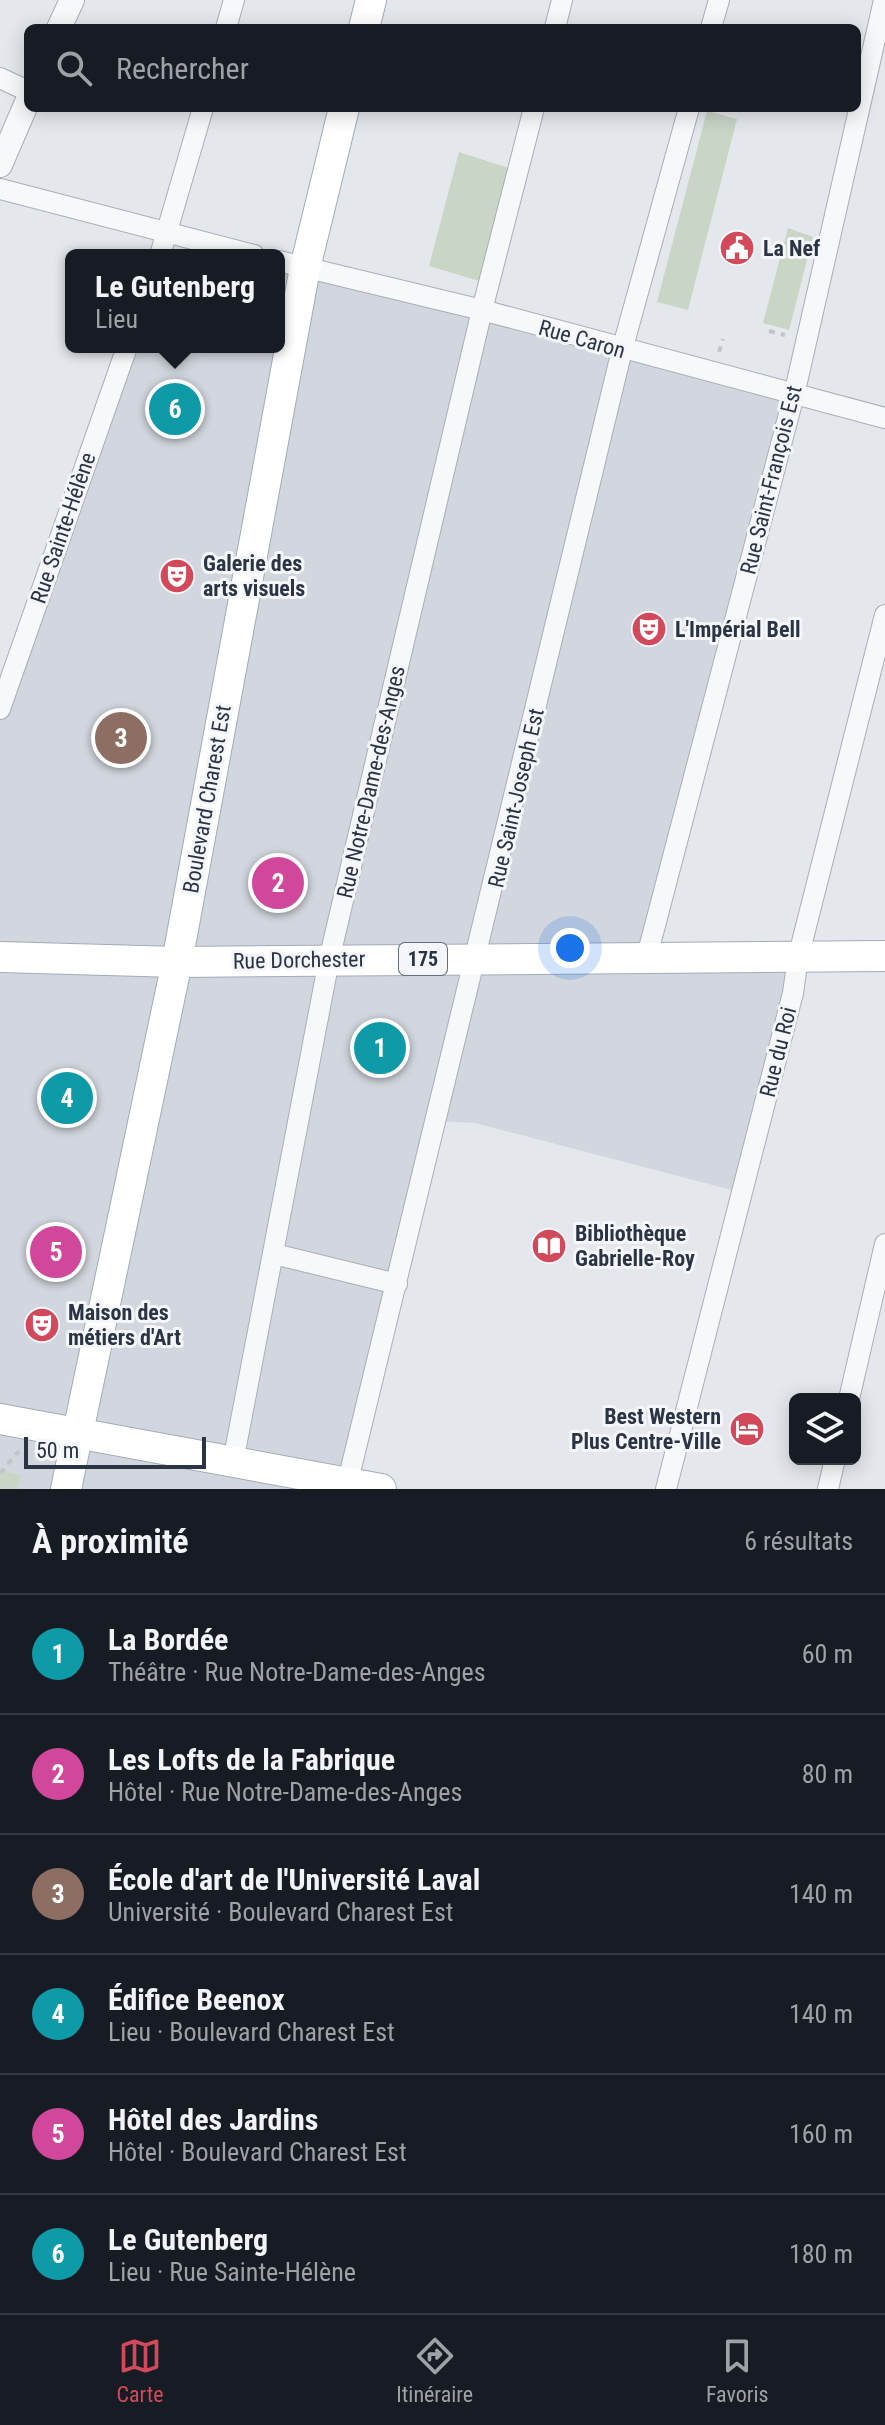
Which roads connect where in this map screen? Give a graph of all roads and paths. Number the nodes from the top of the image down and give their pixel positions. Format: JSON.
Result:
{"nodes":[{"id":1,"x":72,"y":0,"type":"edge"},
{"id":2,"x":234,"y":0,"type":"edge"},
{"id":3,"x":371,"y":0,"type":"edge"},
{"id":4,"x":562,"y":0,"type":"edge"},
{"id":5,"x":719,"y":0,"type":"edge"},
{"id":6,"x":884,"y":0,"type":"edge"},
{"id":7,"x":61,"y":24,"type":"edge"},
{"id":8,"x":227,"y":24,"type":"edge"},
{"id":9,"x":365,"y":24,"type":"edge"},
{"id":10,"x":556,"y":24,"type":"edge"},
{"id":11,"x":712,"y":24,"type":"edge"},
{"id":12,"x":0,"y":78,"type":"edge"},
{"id":13,"x":24,"y":89,"type":"edge"},
{"id":14,"x":861,"y":101,"type":"edge"},
{"id":15,"x":24,"y":109,"type":"edge"},
{"id":16,"x":202,"y":112,"type":"edge"},
{"id":17,"x":343,"y":112,"type":"edge"},
{"id":18,"x":533,"y":112,"type":"edge"},
{"id":19,"x":688,"y":112,"type":"edge"},
{"id":20,"x":858,"y":112,"type":"edge"},
{"id":21,"x":0,"y":165,"type":"edge"},
{"id":22,"x":0,"y":189,"type":"edge"},
{"id":23,"x":168,"y":233,"type":"junction"},
{"id":24,"x":162,"y":249,"type":"edge"},
{"id":25,"x":231,"y":249,"type":"edge"},
{"id":26,"x":292,"y":264,"type":"edge"},
{"id":27,"x":285,"y":306,"type":"edge"},
{"id":28,"x":482,"y":310,"type":"junction"},
{"id":29,"x":769,"y":331,"type":"dead end"},
{"id":30,"x":788,"y":336,"type":"dead end"},
{"id":31,"x":723,"y":339,"type":"dead end"},
{"id":32,"x":622,"y":350,"type":"junction"},
{"id":33,"x":719,"y":352,"type":"dead end"},
{"id":34,"x":125,"y":353,"type":"edge"},
{"id":35,"x":277,"y":353,"type":"edge"},
{"id":36,"x":794,"y":395,"type":"junction"},
{"id":37,"x":885,"y":418,"type":"edge"},
{"id":38,"x":885,"y":615,"type":"edge"},
{"id":39,"x":0,"y":709,"type":"edge"},
{"id":40,"x":647,"y":956,"type":"junction"},
{"id":41,"x":885,"y":956,"type":"edge"},
{"id":42,"x":0,"y":957,"type":"edge"},
{"id":43,"x":798,"y":958,"type":"junction"},
{"id":44,"x":477,"y":959,"type":"junction"},
{"id":45,"x":329,"y":960,"type":"junction"},
{"id":46,"x":177,"y":962,"type":"junction"},
{"id":47,"x":885,"y":1244,"type":"edge"},
{"id":48,"x":274,"y":1254,"type":"junction"},
{"id":49,"x":397,"y":1284,"type":"junction"},
{"id":50,"x":850,"y":1393,"type":"edge"},
{"id":51,"x":0,"y":1419,"type":"edge"},
{"id":52,"x":77,"y":1434,"type":"junction"},
{"id":53,"x":233,"y":1462,"type":"junction"},
{"id":54,"x":834,"y":1465,"type":"edge"},
{"id":55,"x":347,"y":1486,"type":"edge"},
{"id":56,"x":66,"y":1489,"type":"edge"},
{"id":57,"x":381,"y":1489,"type":"edge"},
{"id":58,"x":666,"y":1489,"type":"edge"},
{"id":59,"x":828,"y":1489,"type":"edge"}],
"edges":[{"from":1,"to":7,"type":"street"},
{"from":2,"to":8,"type":"street"},
{"from":3,"to":9,"type":"main road"},
{"from":4,"to":10,"type":"street"},
{"from":5,"to":11,"type":"street"},
{"from":6,"to":14,"type":"street","name":"Rue Saint-François Est"},
{"from":12,"to":13,"type":"street"},
{"from":15,"to":21,"type":"street"},
{"from":16,"to":23,"type":"street"},
{"from":17,"to":26,"type":"main road","name":"Boulevard Charest Est"},
{"from":18,"to":28,"type":"street","name":"Rue Notre-Dame-des-Anges"},
{"from":19,"to":32,"type":"street","name":"Rue Saint-Joseph Est"},
{"from":20,"to":36,"type":"street","name":"Rue Saint-François Est"},
{"from":22,"to":23,"type":"street"},
{"from":23,"to":24,"type":"street"},
{"from":23,"to":25,"type":"street"},
{"from":26,"to":27,"type":"main road","name":"Boulevard Charest Est"},
{"from":26,"to":28,"type":"street","name":"Rue Caron"},
{"from":28,"to":32,"type":"street","name":"Rue Caron"},
{"from":28,"to":45,"type":"street","name":"Rue Notre-Dame-des-Anges"},
{"from":29,"to":30,"type":"path"},
{"from":31,"to":33,"type":"path"},
{"from":32,"to":36,"type":"street","name":"Rue Caron"},
{"from":32,"to":44,"type":"street","name":"Rue Saint-Joseph Est"},
{"from":34,"to":39,"type":"street","name":"Rue Sainte-Hélène"},
{"from":35,"to":46,"type":"main road","name":"Boulevard Charest Est"},
{"from":36,"to":37,"type":"street","name":"Rue Caron"},
{"from":36,"to":40,"type":"street","name":"Rue Saint-François Est"},
{"from":38,"to":43,"type":"street","name":"Rue du Roi"},
{"from":40,"to":43,"type":"main road","name":"Rue Dorchester","number":"175"},
{"from":40,"to":44,"type":"main road","name":"Rue Dorchester","number":"175"},
{"from":41,"to":43,"type":"main road","name":"Rue Dorchester","number":"175"},
{"from":42,"to":46,"type":"main road","name":"Rue Dorchester","number":"175"},
{"from":43,"to":58,"type":"street","name":"Rue du Roi"},
{"from":44,"to":45,"type":"main road","name":"Rue Dorchester","number":"175"},
{"from":44,"to":49,"type":"street","name":"Rue Saint-Joseph Est"},
{"from":45,"to":46,"type":"main road","name":"Rue Dorchester","number":"175"},
{"from":45,"to":48,"type":"street","name":"Rue Notre-Dame-des-Anges"},
{"from":46,"to":52,"type":"main road","name":"Boulevard Charest Est"},
{"from":47,"to":50,"type":"street"},
{"from":48,"to":49,"type":"street"},
{"from":48,"to":53,"type":"street","name":"Rue Notre-Dame-des-Anges"},
{"from":49,"to":55,"type":"street","name":"Rue Saint-Joseph Est"},
{"from":51,"to":52,"type":"main road"},
{"from":52,"to":53,"type":"main road"},
{"from":52,"to":56,"type":"main road","name":"Boulevard Charest Est"},
{"from":53,"to":55,"type":"main road"},
{"from":54,"to":59,"type":"street"},
{"from":55,"to":57,"type":"main road"}]}
